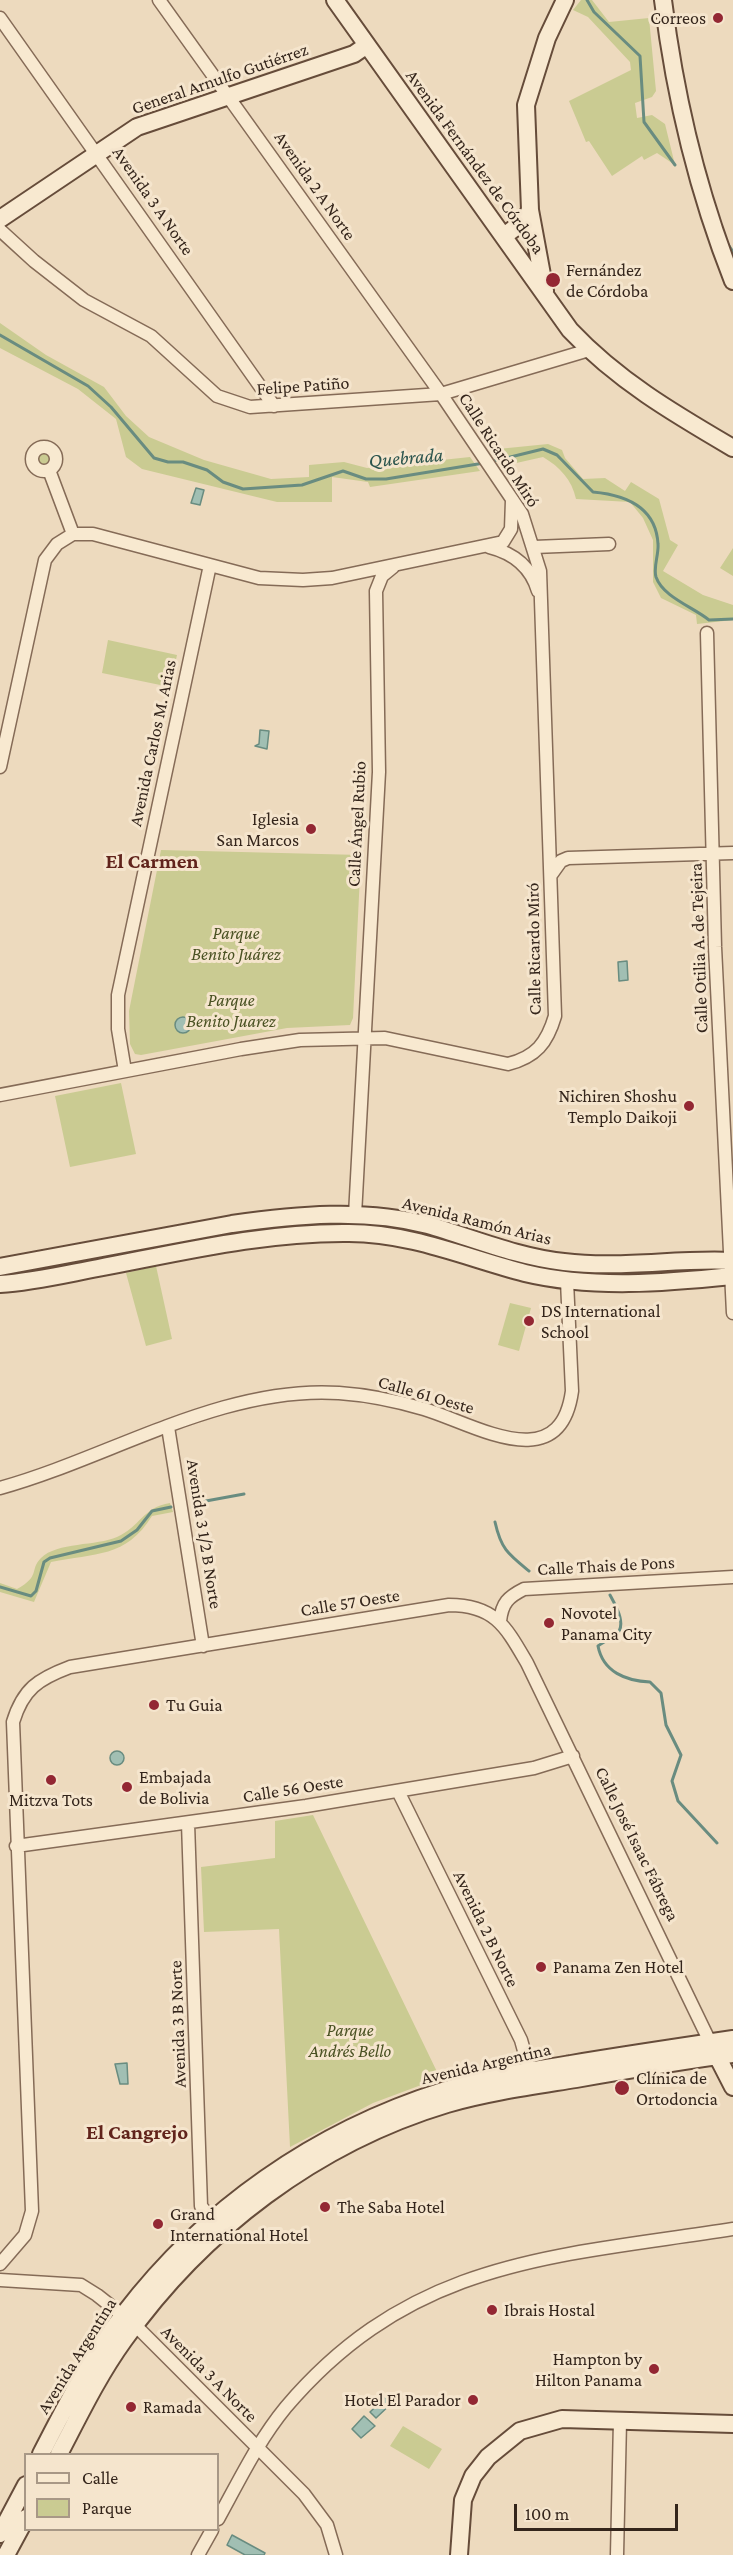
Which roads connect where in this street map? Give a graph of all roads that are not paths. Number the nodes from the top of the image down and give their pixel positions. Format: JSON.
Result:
{"nodes":[{"id":1,"x":159,"y":0,"type":"edge"},
{"id":2,"x":335,"y":0,"type":"edge"},
{"id":3,"x":565,"y":0,"type":"edge"},
{"id":4,"x":663,"y":0,"type":"edge"},
{"id":5,"x":0,"y":18,"type":"edge"},
{"id":6,"x":367,"y":45,"type":"junction"},
{"id":7,"x":227,"y":94,"type":"junction"},
{"id":8,"x":96,"y":152,"type":"junction"},
{"id":9,"x":530,"y":210,"type":"junction"},
{"id":10,"x":0,"y":219,"type":"edge"},
{"id":11,"x":0,"y":230,"type":"edge"},
{"id":12,"x":504,"y":236,"type":"junction"},
{"id":13,"x":733,"y":281,"type":"edge"},
{"id":14,"x":546,"y":295,"type":"junction"},
{"id":15,"x":589,"y":350,"type":"junction"},
{"id":16,"x":441,"y":394,"type":"junction"},
{"id":17,"x":274,"y":406,"type":"junction"},
{"id":18,"x":733,"y":447,"type":"edge"},
{"id":19,"x":49,"y":470,"type":"dead end"},
{"id":20,"x":512,"y":500,"type":"junction"},
{"id":21,"x":73,"y":534,"type":"junction"},
{"id":22,"x":609,"y":544,"type":"dead end"},
{"id":23,"x":488,"y":547,"type":"junction"},
{"id":24,"x":534,"y":547,"type":"junction"},
{"id":25,"x":210,"y":565,"type":"junction"},
{"id":26,"x":395,"y":565,"type":"junction"},
{"id":27,"x":347,"y":575,"type":"junction"},
{"id":28,"x":376,"y":591,"type":"junction"},
{"id":29,"x":539,"y":595,"type":"junction"},
{"id":30,"x":707,"y":633,"type":"dead end"},
{"id":31,"x":0,"y":767,"type":"edge"},
{"id":32,"x":550,"y":839,"type":"junction"},
{"id":33,"x":733,"y":853,"type":"edge"},
{"id":34,"x":714,"y":855,"type":"junction"},
{"id":35,"x":568,"y":858,"type":"junction"},
{"id":36,"x":551,"y":875,"type":"junction"},
{"id":37,"x":363,"y":1038,"type":"junction"},
{"id":38,"x":385,"y":1038,"type":"junction"},
{"id":39,"x":363,"y":1058,"type":"junction"},
{"id":40,"x":125,"y":1071,"type":"junction"},
{"id":41,"x":0,"y":1095,"type":"edge"},
{"id":42,"x":355,"y":1215,"type":"junction"},
{"id":43,"x":335,"y":1233,"type":"junction"},
{"id":44,"x":117,"y":1247,"type":"junction"},
{"id":45,"x":120,"y":1264,"type":"junction"},
{"id":46,"x":0,"y":1267,"type":"edge"},
{"id":47,"x":732,"y":1269,"type":"edge"},
{"id":48,"x":567,"y":1281,"type":"junction"},
{"id":49,"x":0,"y":1284,"type":"edge"},
{"id":50,"x":733,"y":1313,"type":"edge"},
{"id":51,"x":168,"y":1427,"type":"junction"},
{"id":52,"x":0,"y":1488,"type":"edge"},
{"id":53,"x":733,"y":1577,"type":"edge"},
{"id":54,"x":500,"y":1621,"type":"junction"},
{"id":55,"x":203,"y":1646,"type":"junction"},
{"id":56,"x":573,"y":1756,"type":"junction"},
{"id":57,"x":14,"y":1771,"type":"junction"},
{"id":58,"x":0,"y":1772,"type":"edge"},
{"id":59,"x":398,"y":1791,"type":"junction"},
{"id":60,"x":188,"y":1823,"type":"junction"},
{"id":61,"x":16,"y":1846,"type":"junction"},
{"id":62,"x":733,"y":2040,"type":"edge"},
{"id":63,"x":723,"y":2051,"type":"edge"},
{"id":64,"x":532,"y":2078,"type":"junction"},
{"id":65,"x":733,"y":2087,"type":"edge"},
{"id":66,"x":208,"y":2229,"type":"junction"},
{"id":67,"x":733,"y":2229,"type":"edge"},
{"id":68,"x":3,"y":2262,"type":"edge"},
{"id":69,"x":4,"y":2280,"type":"edge"},
{"id":70,"x":129,"y":2319,"type":"junction"},
{"id":71,"x":620,"y":2421,"type":"junction"},
{"id":72,"x":733,"y":2424,"type":"edge"},
{"id":73,"x":257,"y":2448,"type":"junction"},
{"id":74,"x":42,"y":2453,"type":"edge"},
{"id":75,"x":60,"y":2453,"type":"edge"},
{"id":76,"x":24,"y":2496,"type":"edge"},
{"id":77,"x":219,"y":2517,"type":"edge"},
{"id":78,"x":19,"y":2520,"type":"edge"},
{"id":79,"x":211,"y":2531,"type":"edge"},
{"id":80,"x":0,"y":2534,"type":"edge"},
{"id":81,"x":6,"y":2555,"type":"edge"},
{"id":82,"x":198,"y":2555,"type":"edge"},
{"id":83,"x":336,"y":2555,"type":"edge"},
{"id":84,"x":459,"y":2555,"type":"edge"},
{"id":85,"x":617,"y":2555,"type":"edge"}],
"edges":[{"from":1,"to":7,"type":"street","name":"Avenida 2 A Norte"},
{"from":2,"to":6,"type":"main road","name":"Avenida Fernández de Córdoba"},
{"from":3,"to":9,"type":"main road"},
{"from":4,"to":13,"type":"main road"},
{"from":5,"to":8,"type":"street","name":"Avenida 3 A Norte"},
{"from":6,"to":7,"type":"main road","name":"General Arnulfo Gutiérrez"},
{"from":6,"to":12,"type":"main road","name":"Avenida Fernández de Córdoba"},
{"from":7,"to":8,"type":"main road","name":"General Arnulfo Gutiérrez"},
{"from":7,"to":16,"type":"street","name":"Avenida 2 A Norte"},
{"from":8,"to":10,"type":"main road","name":"General Arnulfo Gutiérrez"},
{"from":8,"to":17,"type":"street","name":"Avenida 3 A Norte"},
{"from":9,"to":12,"type":"main road"},
{"from":9,"to":14,"type":"main road"},
{"from":11,"to":17,"type":"street","name":"Felipe Patiño"},
{"from":12,"to":14,"type":"main road","name":"Avenida Fernández de Córdoba"},
{"from":14,"to":15,"type":"main road","name":"Avenida Fernández de Córdoba"},
{"from":15,"to":16,"type":"street","name":"Felipe Patiño"},
{"from":15,"to":18,"type":"main road","name":"Avenida Fernández de Córdoba"},
{"from":16,"to":17,"type":"street","name":"Felipe Patiño"},
{"from":16,"to":20,"type":"street","name":"Calle Ricardo Miró"},
{"from":19,"to":21,"type":"street"},
{"from":20,"to":23,"type":"street"},
{"from":20,"to":24,"type":"street","name":"Calle Ricardo Miró"},
{"from":21,"to":25,"type":"street"},
{"from":21,"to":31,"type":"street"},
{"from":22,"to":24,"type":"street"},
{"from":23,"to":26,"type":"street"},
{"from":23,"to":29,"type":"street"},
{"from":24,"to":29,"type":"street","name":"Calle Ricardo Miró"},
{"from":25,"to":27,"type":"street"},
{"from":25,"to":40,"type":"street","name":"Avenida Carlos M. Arias"},
{"from":26,"to":27,"type":"street"},
{"from":26,"to":28,"type":"street"},
{"from":27,"to":28,"type":"street"},
{"from":28,"to":37,"type":"street","name":"Calle Ángel Rubio"},
{"from":29,"to":32,"type":"street","name":"Calle Ricardo Miró"},
{"from":30,"to":34,"type":"street","name":"Calle Otilia A. de Tejeira"},
{"from":32,"to":35,"type":"street"},
{"from":32,"to":36,"type":"street","name":"Calle Ricardo Miró"},
{"from":33,"to":34,"type":"street"},
{"from":34,"to":35,"type":"street"},
{"from":34,"to":47,"type":"street","name":"Calle Otilia A. de Tejeira"},
{"from":35,"to":36,"type":"street"},
{"from":36,"to":38,"type":"street","name":"Calle Ricardo Miró"},
{"from":37,"to":38,"type":"street","name":"Calle Ricardo Miró"},
{"from":37,"to":39,"type":"street","name":"Calle Ángel Rubio"},
{"from":37,"to":40,"type":"street","name":"Calle Ricardo Miró"},
{"from":38,"to":39,"type":"street"},
{"from":39,"to":42,"type":"street","name":"Calle Ángel Rubio"},
{"from":40,"to":41,"type":"street","name":"Calle Ricardo Miró"},
{"from":42,"to":43,"type":"main road"},
{"from":42,"to":44,"type":"main road","name":"Avenida Ramón Arias"},
{"from":42,"to":47,"type":"main road","name":"Avenida Ramón Arias"},
{"from":43,"to":45,"type":"main road","name":"Avenida Ramón Arias"},
{"from":43,"to":48,"type":"main road","name":"Avenida Ramón Arias"},
{"from":44,"to":45,"type":"main road"},
{"from":44,"to":46,"type":"main road","name":"Avenida Ramón Arias"},
{"from":45,"to":49,"type":"main road","name":"Avenida Ramón Arias"},
{"from":47,"to":48,"type":"main road","name":"Avenida Ramón Arias"},
{"from":47,"to":50,"type":"street","name":"Calle Otilia A. de Tejeira"},
{"from":48,"to":51,"type":"street","name":"Calle 61 Oeste"},
{"from":51,"to":52,"type":"street","name":"Calle 61 Oeste"},
{"from":51,"to":55,"type":"street","name":"Avenida 3 1/2 B Norte"},
{"from":53,"to":54,"type":"street","name":"Calle Thais de Pons"},
{"from":54,"to":55,"type":"street","name":"Calle 57 Oeste"},
{"from":54,"to":56,"type":"street","name":"Calle José Isaac Fábrega"},
{"from":55,"to":57,"type":"street","name":"Calle 57 Oeste"},
{"from":56,"to":59,"type":"street","name":"Calle 56 Oeste"},
{"from":56,"to":63,"type":"street","name":"Calle José Isaac Fábrega"},
{"from":57,"to":58,"type":"street"},
{"from":57,"to":61,"type":"street","name":"Calle 57 Oeste"},
{"from":59,"to":60,"type":"street","name":"Calle 56 Oeste"},
{"from":59,"to":64,"type":"street","name":"Avenida 2 B Norte"},
{"from":60,"to":61,"type":"street","name":"Calle 56 Oeste"},
{"from":60,"to":66,"type":"street","name":"Avenida 3 B Norte"},
{"from":61,"to":68,"type":"street","name":"Calle 57 Oeste"},
{"from":62,"to":63,"type":"main road","name":"Avenida Argentina"},
{"from":63,"to":64,"type":"main road","name":"Avenida Argentina"},
{"from":63,"to":65,"type":"main road","name":"Calle José Isaac Fábrega"},
{"from":64,"to":66,"type":"main road","name":"Avenida Argentina"},
{"from":66,"to":70,"type":"main road","name":"Avenida Argentina"},
{"from":67,"to":73,"type":"street"},
{"from":68,"to":69,"type":"street"},
{"from":69,"to":70,"type":"street","name":"Avenida 3 A Norte"},
{"from":70,"to":73,"type":"street","name":"Avenida 3 A Norte"},
{"from":70,"to":74,"type":"main road","name":"Avenida Argentina"},
{"from":70,"to":75,"type":"main road","name":"Avenida Argentina"},
{"from":71,"to":72,"type":"main road"},
{"from":71,"to":84,"type":"main road"},
{"from":71,"to":85,"type":"street"},
{"from":73,"to":77,"type":"street"},
{"from":73,"to":83,"type":"street","name":"Avenida 3 A Norte"},
{"from":76,"to":78,"type":"main road"},
{"from":78,"to":80,"type":"main road"},
{"from":78,"to":81,"type":"main road"},
{"from":79,"to":82,"type":"street"}]}
